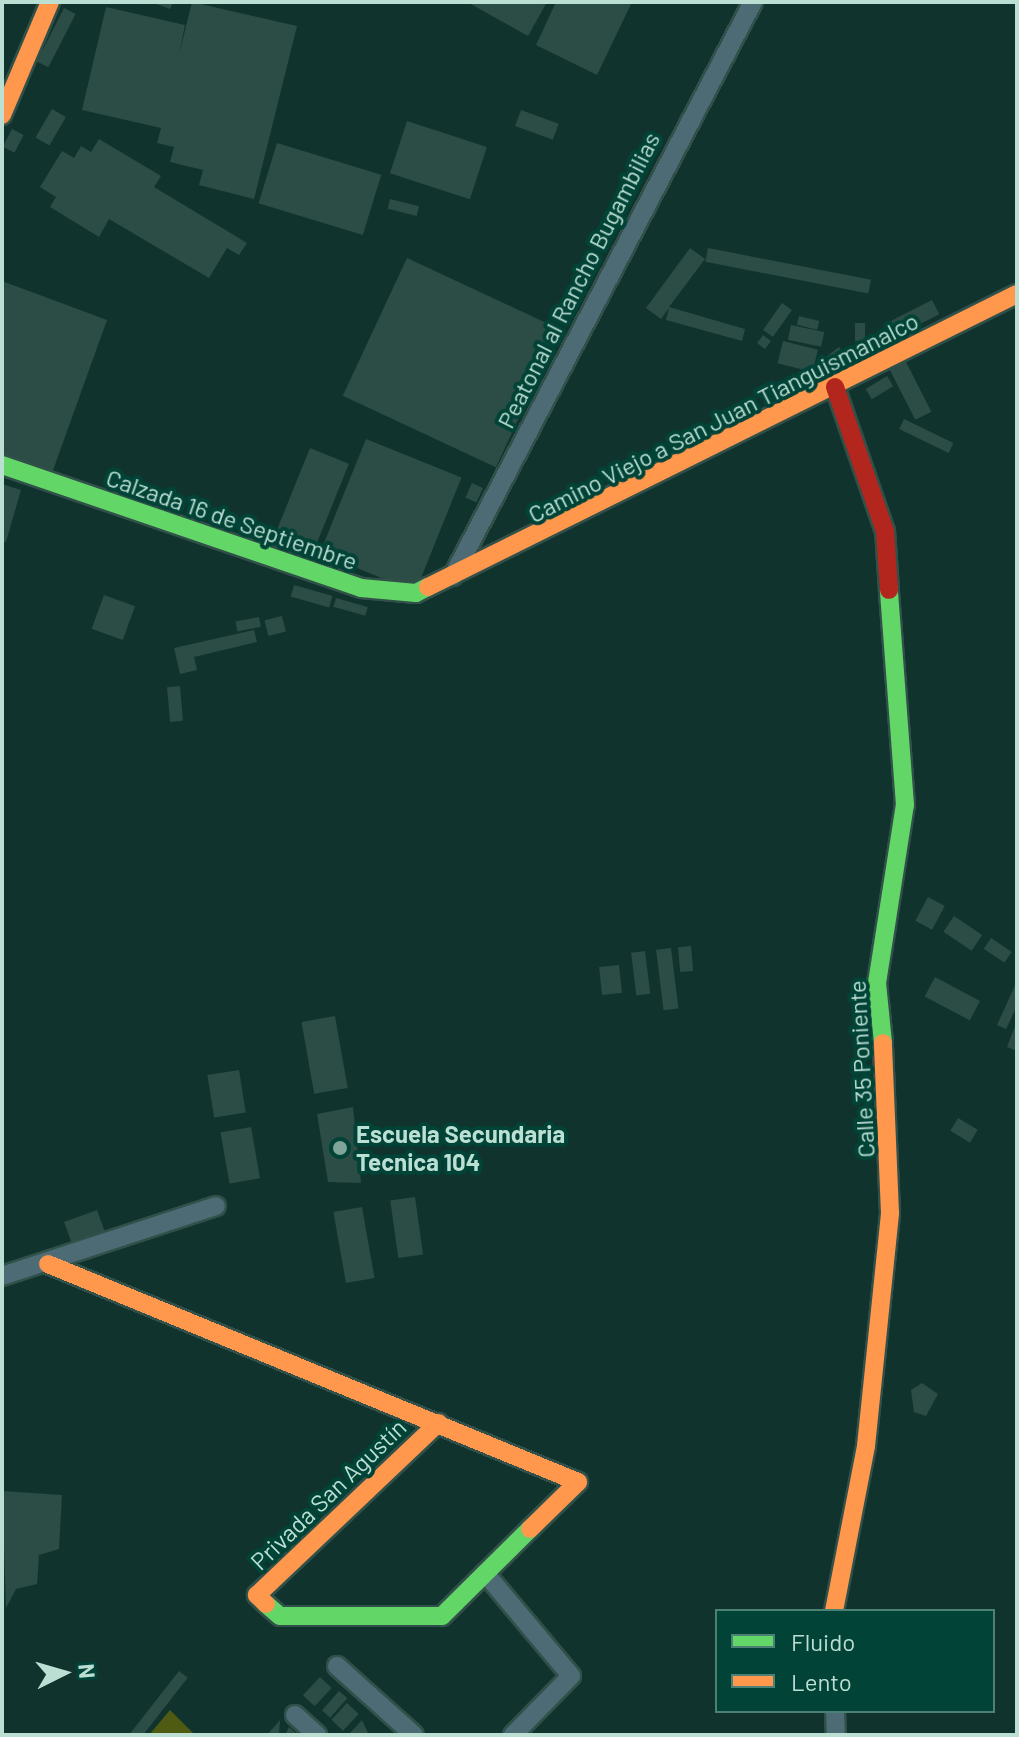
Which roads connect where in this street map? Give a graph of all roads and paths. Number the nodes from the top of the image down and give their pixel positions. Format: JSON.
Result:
{"nodes":[{"id":1,"x":50,"y":2,"type":"edge"},
{"id":2,"x":753,"y":2,"type":"edge"},
{"id":3,"x":8,"y":86,"type":"edge"},
{"id":4,"x":2,"y":115,"type":"edge"},
{"id":5,"x":1017,"y":294,"type":"edge"},
{"id":6,"x":835,"y":387,"type":"junction"},
{"id":7,"x":2,"y":465,"type":"edge"},
{"id":8,"x":450,"y":582,"type":"junction"},
{"id":9,"x":216,"y":1206,"type":"dead end"},
{"id":10,"x":48,"y":1264,"type":"junction"},
{"id":11,"x":2,"y":1276,"type":"edge"},
{"id":12,"x":438,"y":1423,"type":"junction"},
{"id":13,"x":485,"y":1573,"type":"junction"},
{"id":14,"x":834,"y":1609,"type":"edge"},
{"id":15,"x":337,"y":1666,"type":"dead end"},
{"id":16,"x":835,"y":1713,"type":"edge"},
{"id":17,"x":295,"y":1715,"type":"dead end"},
{"id":18,"x":317,"y":1735,"type":"edge"},
{"id":19,"x":414,"y":1735,"type":"edge"},
{"id":20,"x":513,"y":1735,"type":"edge"},
{"id":21,"x":836,"y":1735,"type":"edge"}],
"edges":[{"from":1,"to":3,"type":"street"},
{"from":2,"to":8,"type":"street","name":"Peatonal al Rancho Bugambilias"},
{"from":3,"to":4,"type":"street"},
{"from":5,"to":6,"type":"street","name":"Camino Viejo a San Juan Tianguismanalco"},
{"from":6,"to":8,"type":"street","name":"Camino Viejo a San Juan Tianguismanalco"},
{"from":6,"to":14,"type":"street","name":"Calle 35 Poniente"},
{"from":7,"to":8,"type":"street","name":"Calzada 16 de Septiembre"},
{"from":9,"to":10,"type":"street"},
{"from":10,"to":11,"type":"street"},
{"from":10,"to":12,"type":"street","name":"Privada San Agustín"},
{"from":12,"to":13,"type":"street","name":"Privada San Agustín"},
{"from":12,"to":13,"type":"street","name":"Privada San Agustín"},
{"from":13,"to":20,"type":"street"},
{"from":15,"to":19,"type":"street"},
{"from":16,"to":21,"type":"street"},
{"from":17,"to":18,"type":"street"}]}
